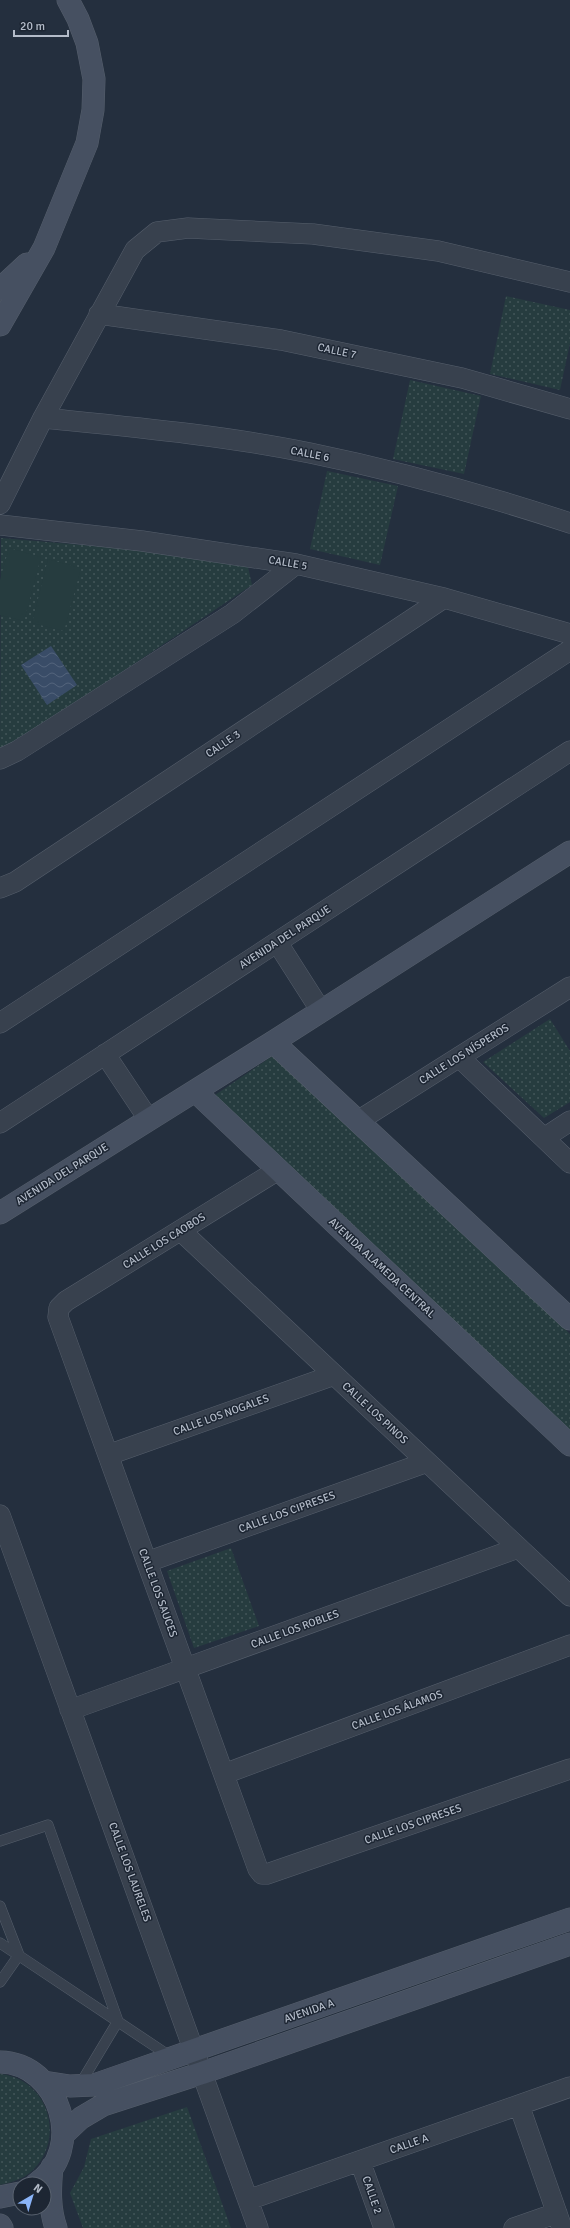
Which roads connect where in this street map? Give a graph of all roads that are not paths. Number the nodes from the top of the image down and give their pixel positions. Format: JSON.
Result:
{"nodes":[{"id":1,"x":68,"y":0,"type":"edge"},
{"id":2,"x":44,"y":248,"type":"junction"},
{"id":3,"x":570,"y":282,"type":"edge"},
{"id":4,"x":0,"y":289,"type":"edge"},
{"id":5,"x":99,"y":314,"type":"junction"},
{"id":6,"x":0,"y":325,"type":"edge"},
{"id":7,"x":570,"y":409,"type":"edge"},
{"id":8,"x":43,"y":418,"type":"junction"},
{"id":9,"x":0,"y":504,"type":"edge"},
{"id":10,"x":570,"y":523,"type":"edge"},
{"id":11,"x":0,"y":525,"type":"edge"},
{"id":12,"x":296,"y":564,"type":"junction"},
{"id":13,"x":444,"y":598,"type":"junction"},
{"id":14,"x":570,"y":634,"type":"edge"},
{"id":15,"x":570,"y":650,"type":"edge"},
{"id":16,"x":570,"y":751,"type":"edge"},
{"id":17,"x":0,"y":759,"type":"edge"},
{"id":18,"x":570,"y":852,"type":"edge"},
{"id":19,"x":0,"y":888,"type":"edge"},
{"id":20,"x":278,"y":942,"type":"junction"},
{"id":21,"x":570,"y":987,"type":"edge"},
{"id":22,"x":321,"y":1011,"type":"junction"},
{"id":23,"x":0,"y":1023,"type":"edge"},
{"id":24,"x":273,"y":1042,"type":"junction"},
{"id":25,"x":105,"y":1054,"type":"junction"},
{"id":26,"x":459,"y":1057,"type":"junction"},
{"id":27,"x":194,"y":1091,"type":"junction"},
{"id":28,"x":149,"y":1120,"type":"junction"},
{"id":29,"x":358,"y":1121,"type":"junction"},
{"id":30,"x":570,"y":1121,"type":"edge"},
{"id":31,"x":0,"y":1123,"type":"edge"},
{"id":32,"x":544,"y":1138,"type":"junction"},
{"id":33,"x":570,"y":1163,"type":"edge"},
{"id":34,"x":278,"y":1170,"type":"junction"},
{"id":35,"x":0,"y":1213,"type":"edge"},
{"id":36,"x":181,"y":1231,"type":"junction"},
{"id":37,"x":58,"y":1317,"type":"joint"},
{"id":38,"x":570,"y":1319,"type":"edge"},
{"id":39,"x":334,"y":1375,"type":"junction"},
{"id":40,"x":570,"y":1445,"type":"edge"},
{"id":41,"x":108,"y":1455,"type":"junction"},
{"id":42,"x":427,"y":1462,"type":"junction"},
{"id":43,"x":0,"y":1515,"type":"edge"},
{"id":44,"x":518,"y":1548,"type":"junction"},
{"id":45,"x":147,"y":1562,"type":"junction"},
{"id":46,"x":570,"y":1596,"type":"edge"},
{"id":47,"x":570,"y":1645,"type":"edge"},
{"id":48,"x":186,"y":1669,"type":"junction"},
{"id":49,"x":70,"y":1710,"type":"junction"},
{"id":50,"x":570,"y":1769,"type":"edge"},
{"id":51,"x":224,"y":1774,"type":"junction"},
{"id":52,"x":0,"y":1841,"type":"edge"},
{"id":53,"x":258,"y":1869,"type":"joint"},
{"id":54,"x":0,"y":1906,"type":"edge"},
{"id":55,"x":570,"y":1919,"type":"edge"},
{"id":56,"x":0,"y":1943,"type":"edge"},
{"id":57,"x":570,"y":1944,"type":"edge"},
{"id":58,"x":19,"y":1955,"type":"junction"},
{"id":59,"x":0,"y":1982,"type":"edge"},
{"id":60,"x":118,"y":2021,"type":"junction"},
{"id":61,"x":0,"y":2046,"type":"edge"},
{"id":62,"x":196,"y":2051,"type":"junction"},
{"id":63,"x":174,"y":2058,"type":"junction"},
{"id":64,"x":0,"y":2062,"type":"edge"},
{"id":65,"x":25,"y":2068,"type":"junction"},
{"id":66,"x":202,"y":2073,"type":"junction"},
{"id":67,"x":44,"y":2082,"type":"junction"},
{"id":68,"x":79,"y":2086,"type":"junction"},
{"id":69,"x":570,"y":2087,"type":"edge"},
{"id":70,"x":518,"y":2106,"type":"junction"},
{"id":71,"x":64,"y":2134,"type":"junction"},
{"id":72,"x":360,"y":2161,"type":"junction"},
{"id":73,"x":52,"y":2167,"type":"junction"},
{"id":74,"x":44,"y":2176,"type":"edge"},
{"id":75,"x":12,"y":2195,"type":"edge"},
{"id":76,"x":0,"y":2197,"type":"edge"},
{"id":77,"x":248,"y":2200,"type":"junction"},
{"id":78,"x":559,"y":2221,"type":"edge"},
{"id":79,"x":0,"y":2225,"type":"edge"},
{"id":80,"x":2,"y":2228,"type":"edge"},
{"id":81,"x":56,"y":2228,"type":"edge"},
{"id":82,"x":258,"y":2228,"type":"edge"},
{"id":83,"x":384,"y":2228,"type":"edge"},
{"id":84,"x":514,"y":2228,"type":"edge"}],
"edges":[{"from":1,"to":2,"type":"street"},
{"from":2,"to":4,"type":"street"},
{"from":2,"to":6,"type":"street"},
{"from":3,"to":5,"type":"street"},
{"from":5,"to":7,"type":"street","name":"CALLE 7"},
{"from":5,"to":8,"type":"street"},
{"from":8,"to":9,"type":"street"},
{"from":8,"to":10,"type":"street","name":"CALLE 6"},
{"from":11,"to":12,"type":"street","name":"CALLE 5"},
{"from":12,"to":13,"type":"street","name":"CALLE 5"},
{"from":12,"to":17,"type":"street"},
{"from":13,"to":14,"type":"street","name":"CALLE 5"},
{"from":13,"to":19,"type":"street","name":"CALLE 3"},
{"from":15,"to":23,"type":"street"},
{"from":16,"to":20,"type":"street","name":"AVENIDA DEL PARQUE"},
{"from":18,"to":22,"type":"street","name":"AVENIDA DEL PARQUE"},
{"from":20,"to":22,"type":"street"},
{"from":20,"to":25,"type":"street","name":"AVENIDA DEL PARQUE"},
{"from":21,"to":26,"type":"street","name":"CALLE LOS NÍSPEROS"},
{"from":22,"to":24,"type":"street","name":"AVENIDA DEL PARQUE"},
{"from":24,"to":27,"type":"street","name":"AVENIDA DEL PARQUE"},
{"from":24,"to":29,"type":"street"},
{"from":25,"to":28,"type":"street"},
{"from":25,"to":31,"type":"street","name":"AVENIDA DEL PARQUE"},
{"from":26,"to":29,"type":"street","name":"CALLE LOS NÍSPEROS"},
{"from":26,"to":32,"type":"street"},
{"from":27,"to":28,"type":"street","name":"AVENIDA DEL PARQUE"},
{"from":27,"to":34,"type":"street","name":"AVENIDA ALAMEDA CENTRAL"},
{"from":28,"to":35,"type":"street","name":"AVENIDA DEL PARQUE"},
{"from":29,"to":38,"type":"street"},
{"from":30,"to":32,"type":"street"},
{"from":32,"to":33,"type":"street"},
{"from":34,"to":36,"type":"street","name":"CALLE LOS CAOBOS"},
{"from":34,"to":40,"type":"street","name":"AVENIDA ALAMEDA CENTRAL"},
{"from":36,"to":37,"type":"street","name":"CALLE LOS CAOBOS"},
{"from":36,"to":39,"type":"street","name":"CALLE LOS PINOS"},
{"from":37,"to":41,"type":"street","name":"CALLE LOS SAUCES"},
{"from":39,"to":41,"type":"street","name":"CALLE LOS NOGALES"},
{"from":39,"to":42,"type":"street","name":"CALLE LOS PINOS"},
{"from":41,"to":45,"type":"street","name":"CALLE LOS SAUCES"},
{"from":42,"to":44,"type":"street","name":"CALLE LOS PINOS"},
{"from":42,"to":45,"type":"street","name":"CALLE LOS CIPRESES"},
{"from":43,"to":49,"type":"street","name":"CALLE LOS LAURELES"},
{"from":44,"to":46,"type":"street","name":"CALLE LOS PINOS"},
{"from":44,"to":48,"type":"street","name":"CALLE LOS ROBLES"},
{"from":45,"to":48,"type":"street","name":"CALLE LOS SAUCES"},
{"from":47,"to":51,"type":"street","name":"CALLE LOS ÁLAMOS"},
{"from":48,"to":49,"type":"street","name":"CALLE LOS ROBLES"},
{"from":48,"to":51,"type":"street","name":"CALLE LOS SAUCES"},
{"from":49,"to":62,"type":"street","name":"CALLE LOS LAURELES"},
{"from":50,"to":53,"type":"street","name":"CALLE LOS CIPRESES"},
{"from":51,"to":53,"type":"street","name":"CALLE LOS SAUCES"},
{"from":52,"to":60,"type":"lane"},
{"from":54,"to":58,"type":"lane"},
{"from":55,"to":62,"type":"street","name":"AVENIDA A"},
{"from":56,"to":58,"type":"lane"},
{"from":57,"to":66,"type":"street","name":"AVENIDA A"},
{"from":58,"to":59,"type":"lane"},
{"from":58,"to":60,"type":"lane"},
{"from":60,"to":63,"type":"lane"},
{"from":60,"to":68,"type":"lane"},
{"from":61,"to":65,"type":"street"},
{"from":62,"to":63,"type":"street","name":"AVENIDA A"},
{"from":62,"to":66,"type":"street","name":"CALLE LOS LAURELES"},
{"from":63,"to":68,"type":"street","name":"AVENIDA A"},
{"from":64,"to":65,"type":"street"},
{"from":65,"to":67,"type":"street"},
{"from":66,"to":71,"type":"street","name":"AVENIDA A"},
{"from":66,"to":77,"type":"street","name":"CALLE LOS LAURELES"},
{"from":67,"to":68,"type":"street","name":"AVENIDA A"},
{"from":67,"to":71,"type":"street"},
{"from":69,"to":70,"type":"street","name":"CALLE A"},
{"from":70,"to":72,"type":"street","name":"CALLE A"},
{"from":70,"to":78,"type":"street"},
{"from":71,"to":73,"type":"street"},
{"from":72,"to":77,"type":"street","name":"CALLE A"},
{"from":72,"to":83,"type":"street","name":"CALLE 2"},
{"from":73,"to":74,"type":"street"},
{"from":73,"to":81,"type":"street"},
{"from":75,"to":76,"type":"street"},
{"from":77,"to":82,"type":"street","name":"CALLE LOS LAURELES"},
{"from":78,"to":84,"type":"street"},
{"from":79,"to":80,"type":"street"}]}
